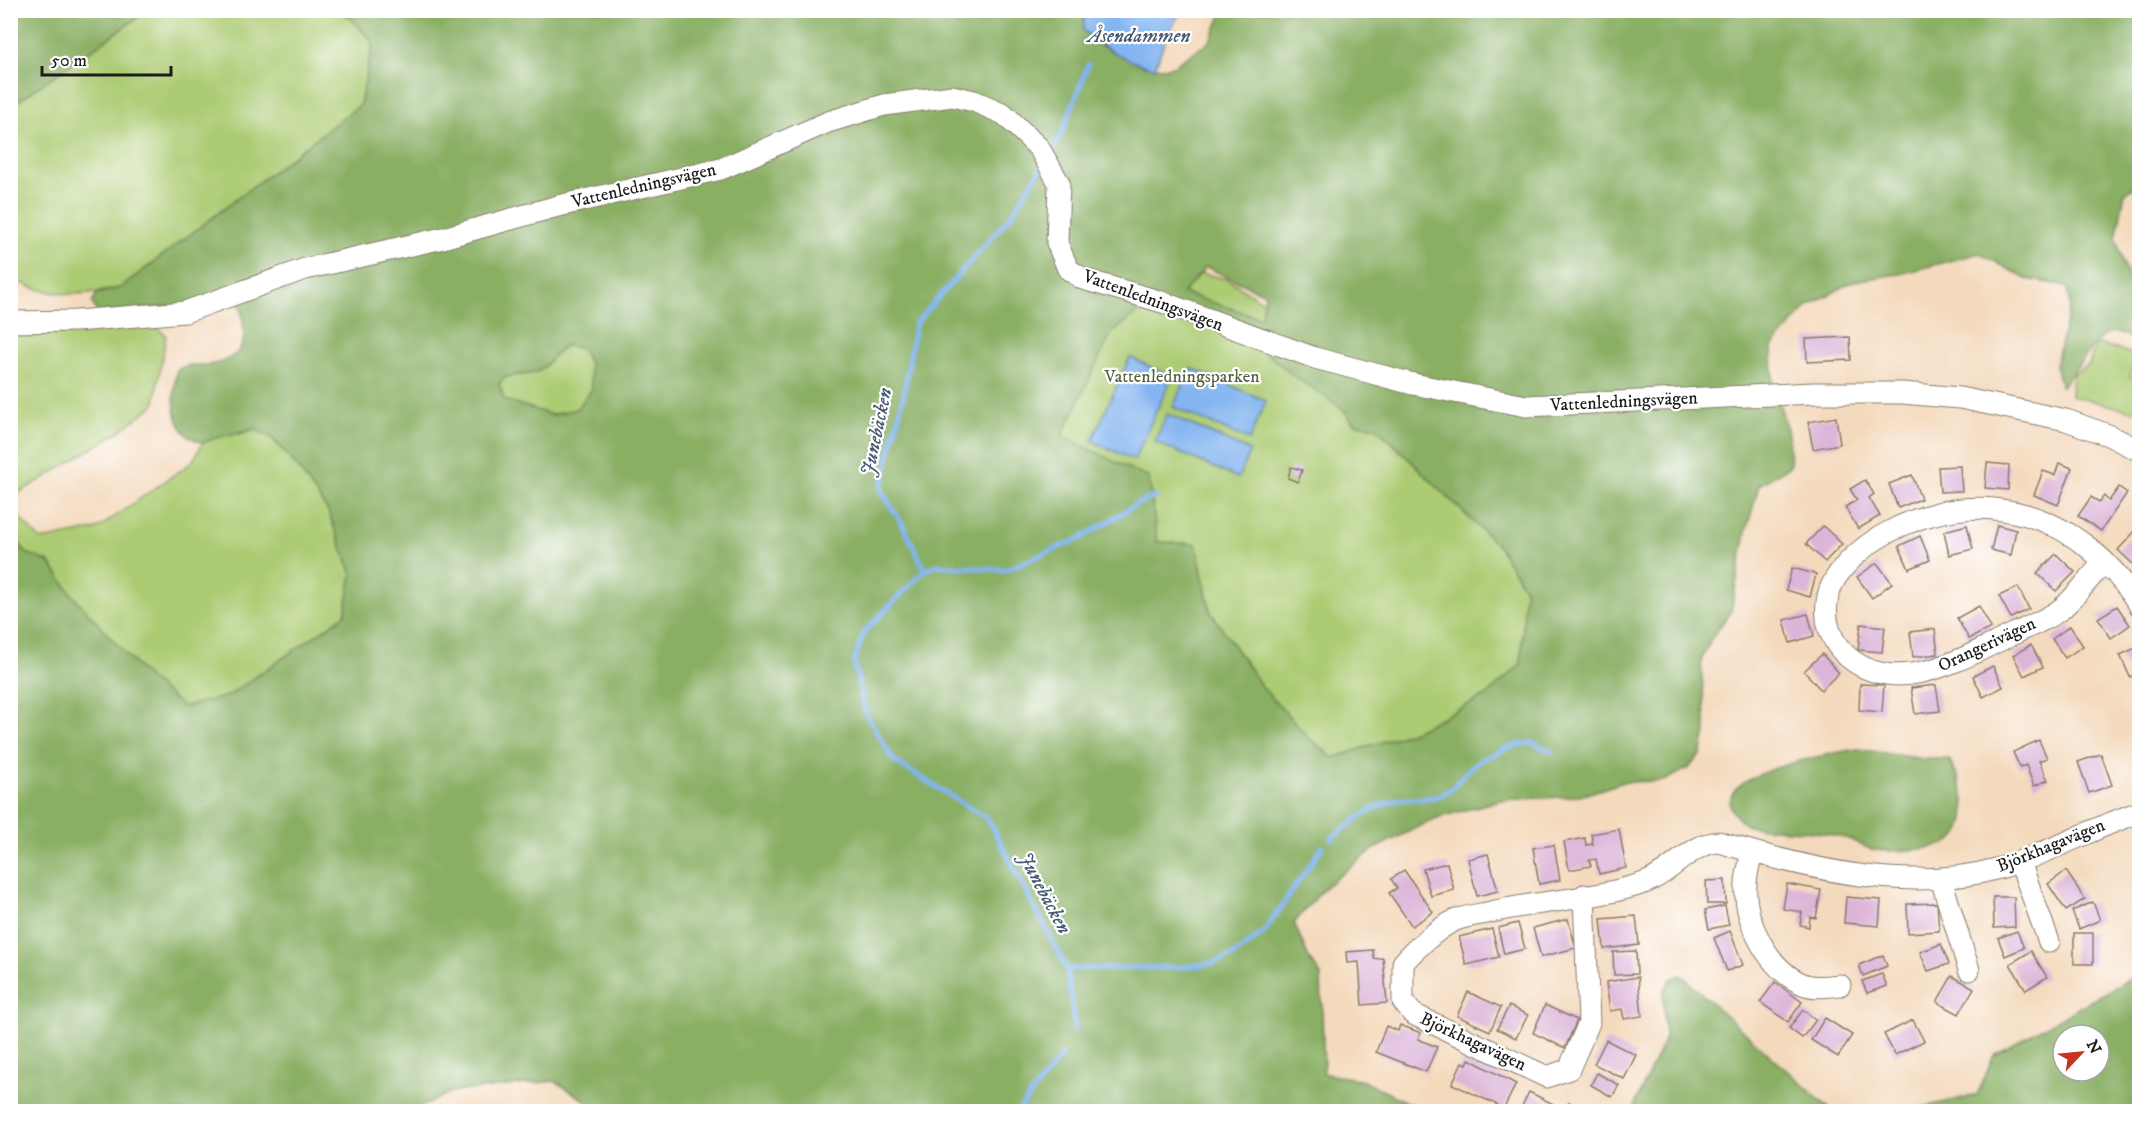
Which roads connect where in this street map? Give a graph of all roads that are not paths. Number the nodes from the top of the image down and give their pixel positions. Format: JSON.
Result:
{"nodes":[{"id":1,"x":10,"y":322,"type":"edge"},
{"id":2,"x":2139,"y":452,"type":"edge"},
{"id":3,"x":2104,"y":562,"type":"junction"},
{"id":4,"x":2139,"y":606,"type":"edge"},
{"id":5,"x":2139,"y":812,"type":"edge"},
{"id":6,"x":1752,"y":852,"type":"junction"},
{"id":7,"x":2020,"y":861,"type":"junction"},
{"id":8,"x":1941,"y":879,"type":"junction"},
{"id":9,"x":1584,"y":895,"type":"junction"},
{"id":10,"x":2049,"y":942,"type":"dead end"},
{"id":11,"x":1969,"y":970,"type":"dead end"},
{"id":12,"x":1840,"y":985,"type":"dead end"}],
"edges":[{"from":1,"to":2,"type":"street","name":"Vattenledningsvägen"},
{"from":3,"to":3,"type":"street","name":"Orangerivägen"},
{"from":3,"to":4,"type":"street","name":"Orangerivägen"},
{"from":5,"to":7,"type":"street","name":"Björkhagavägen"},
{"from":6,"to":8,"type":"street","name":"Björkhagavägen"},
{"from":6,"to":9,"type":"street","name":"Björkhagavägen"},
{"from":6,"to":12,"type":"street"},
{"from":7,"to":8,"type":"street","name":"Björkhagavägen"},
{"from":7,"to":10,"type":"street"},
{"from":8,"to":11,"type":"street"},
{"from":9,"to":9,"type":"street","name":"Björkhagavägen"}]}
